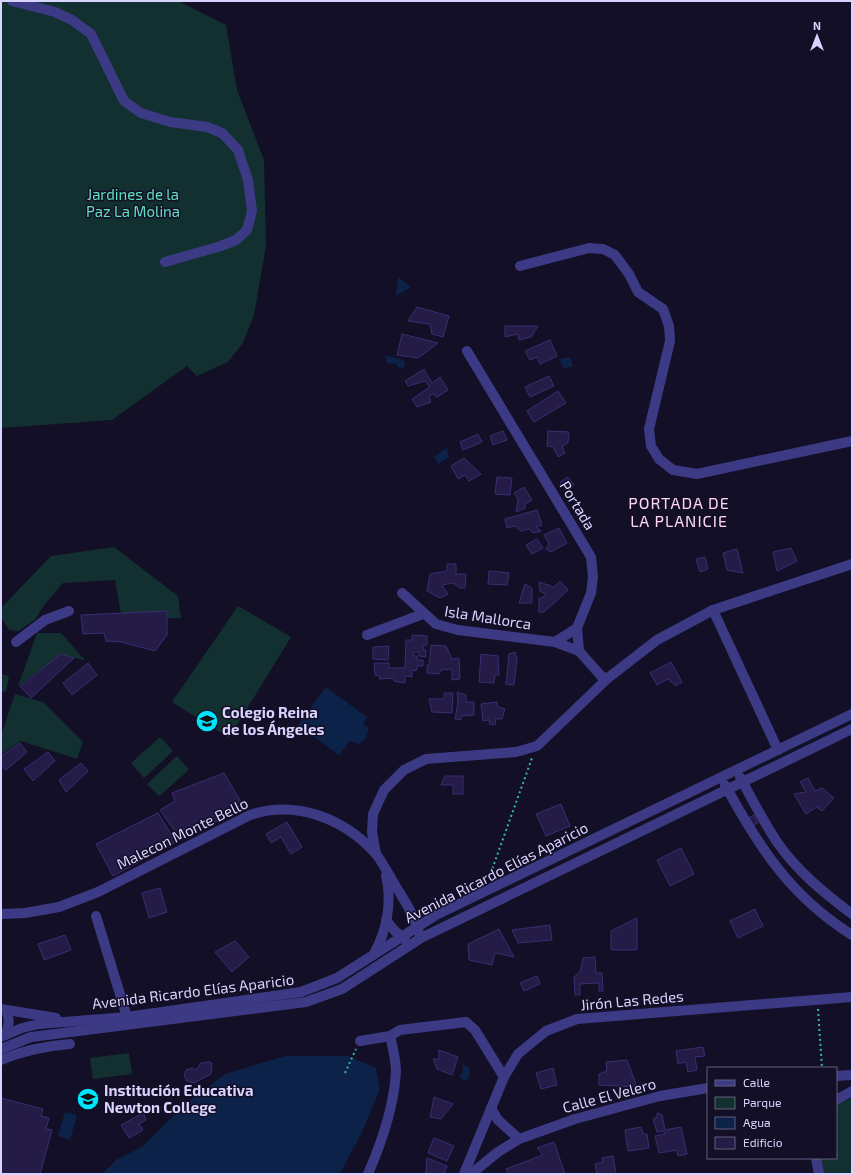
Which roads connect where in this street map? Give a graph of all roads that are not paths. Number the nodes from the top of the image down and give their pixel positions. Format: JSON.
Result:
{"nodes":[{"id":1,"x":12,"y":1,"type":"edge"},
{"id":2,"x":165,"y":262,"type":"dead end"},
{"id":3,"x":520,"y":266,"type":"dead end"},
{"id":4,"x":467,"y":351,"type":"dead end"},
{"id":5,"x":852,"y":441,"type":"edge"},
{"id":6,"x":852,"y":564,"type":"edge"},
{"id":7,"x":402,"y":593,"type":"dead end"},
{"id":8,"x":713,"y":610,"type":"junction"},
{"id":9,"x":69,"y":611,"type":"dead end"},
{"id":10,"x":423,"y":614,"type":"junction"},
{"id":11,"x":577,"y":628,"type":"junction"},
{"id":12,"x":367,"y":636,"type":"dead end"},
{"id":13,"x":16,"y":642,"type":"dead end"},
{"id":14,"x":555,"y":642,"type":"junction"},
{"id":15,"x":579,"y":651,"type":"junction"},
{"id":16,"x":608,"y":678,"type":"junction"},
{"id":17,"x":852,"y":714,"type":"edge"},
{"id":18,"x":852,"y":730,"type":"edge"},
{"id":19,"x":778,"y":750,"type":"junction"},
{"id":20,"x":737,"y":770,"type":"junction"},
{"id":21,"x":721,"y":778,"type":"junction"},
{"id":22,"x":743,"y":782,"type":"junction"},
{"id":23,"x":728,"y":790,"type":"junction"},
{"id":24,"x":376,"y":854,"type":"junction"},
{"id":25,"x":384,"y":868,"type":"junction"},
{"id":26,"x":835,"y":901,"type":"junction"},
{"id":27,"x":461,"y":904,"type":"junction"},
{"id":28,"x":412,"y":912,"type":"junction"},
{"id":29,"x":1,"y":914,"type":"edge"},
{"id":30,"x":852,"y":914,"type":"edge"},
{"id":31,"x":96,"y":916,"type":"dead end"},
{"id":32,"x":436,"y":916,"type":"junction"},
{"id":33,"x":467,"y":916,"type":"junction"},
{"id":34,"x":825,"y":916,"type":"junction"},
{"id":35,"x":386,"y":920,"type":"junction"},
{"id":36,"x":418,"y":927,"type":"junction"},
{"id":37,"x":852,"y":935,"type":"edge"},
{"id":38,"x":401,"y":937,"type":"junction"},
{"id":39,"x":421,"y":938,"type":"junction"},
{"id":40,"x":410,"y":945,"type":"junction"},
{"id":41,"x":374,"y":955,"type":"junction"},
{"id":42,"x":849,"y":996,"type":"edge"},
{"id":43,"x":4,"y":1009,"type":"edge"},
{"id":44,"x":127,"y":1016,"type":"junction"},
{"id":45,"x":73,"y":1021,"type":"junction"},
{"id":46,"x":98,"y":1028,"type":"junction"},
{"id":47,"x":3,"y":1036,"type":"edge"},
{"id":48,"x":390,"y":1036,"type":"junction"},
{"id":49,"x":360,"y":1041,"type":"road end"},
{"id":50,"x":70,"y":1044,"type":"dead end"},
{"id":51,"x":19,"y":1047,"type":"junction"},
{"id":52,"x":1,"y":1048,"type":"edge"},
{"id":53,"x":1,"y":1060,"type":"edge"},
{"id":54,"x":852,"y":1075,"type":"edge"},
{"id":55,"x":837,"y":1076,"type":"edge"},
{"id":56,"x":504,"y":1077,"type":"junction"},
{"id":57,"x":707,"y":1088,"type":"edge"},
{"id":58,"x":852,"y":1091,"type":"edge"},
{"id":59,"x":837,"y":1099,"type":"edge"},
{"id":60,"x":491,"y":1108,"type":"junction"},
{"id":61,"x":519,"y":1139,"type":"junction"},
{"id":62,"x":816,"y":1159,"type":"edge"},
{"id":63,"x":368,"y":1174,"type":"edge"},
{"id":64,"x":464,"y":1174,"type":"edge"},
{"id":65,"x":471,"y":1174,"type":"edge"},
{"id":66,"x":819,"y":1174,"type":"edge"}],
"edges":[{"from":1,"to":2,"type":"street"},
{"from":3,"to":5,"type":"street"},
{"from":4,"to":11,"type":"street","name":"Portada"},
{"from":6,"to":8,"type":"street"},
{"from":7,"to":10,"type":"street","name":"Isla Mallorca"},
{"from":8,"to":16,"type":"street"},
{"from":8,"to":19,"type":"street"},
{"from":9,"to":13,"type":"street"},
{"from":10,"to":12,"type":"street"},
{"from":10,"to":14,"type":"street","name":"Isla Mallorca"},
{"from":11,"to":14,"type":"street"},
{"from":11,"to":15,"type":"street","name":"Portada"},
{"from":14,"to":15,"type":"street","name":"Isla Mallorca"},
{"from":15,"to":16,"type":"street"},
{"from":16,"to":24,"type":"street"},
{"from":17,"to":19,"type":"street","name":"Avenida Ricardo Elías Aparicio"},
{"from":18,"to":22,"type":"street","name":"Avenida Ricardo Elías Aparicio"},
{"from":19,"to":20,"type":"street","name":"Avenida Ricardo Elías Aparicio"},
{"from":20,"to":21,"type":"street","name":"Avenida Ricardo Elías Aparicio"},
{"from":20,"to":22,"type":"street"},
{"from":21,"to":23,"type":"street"},
{"from":21,"to":27,"type":"street","name":"Avenida Ricardo Elías Aparicio"},
{"from":22,"to":23,"type":"street","name":"Avenida Ricardo Elías Aparicio"},
{"from":22,"to":26,"type":"street"},
{"from":23,"to":33,"type":"street","name":"Avenida Ricardo Elías Aparicio"},
{"from":23,"to":34,"type":"street"},
{"from":24,"to":25,"type":"street","name":"Malecon Monte Bello"},
{"from":24,"to":29,"type":"street","name":"Malecon Monte Bello"},
{"from":25,"to":28,"type":"street","name":"Malecon Monte Bello"},
{"from":25,"to":35,"type":"street","name":"Malecon Monte Bello"},
{"from":26,"to":30,"type":"street"},
{"from":26,"to":34,"type":"street"},
{"from":27,"to":32,"type":"street","name":"Avenida Ricardo Elías Aparicio"},
{"from":27,"to":33,"type":"street"},
{"from":28,"to":32,"type":"street"},
{"from":28,"to":36,"type":"street","name":"Malecon Monte Bello"},
{"from":31,"to":44,"type":"street"},
{"from":32,"to":36,"type":"street","name":"Avenida Ricardo Elías Aparicio"},
{"from":33,"to":39,"type":"street","name":"Avenida Ricardo Elías Aparicio"},
{"from":34,"to":37,"type":"street"},
{"from":35,"to":38,"type":"street"},
{"from":35,"to":41,"type":"street","name":"Malecon Monte Bello"},
{"from":36,"to":38,"type":"street","name":"Avenida Ricardo Elías Aparicio"},
{"from":36,"to":39,"type":"street","name":"Malecon Monte Bello"},
{"from":38,"to":40,"type":"street"},
{"from":38,"to":41,"type":"street","name":"Avenida Ricardo Elías Aparicio"},
{"from":39,"to":40,"type":"street","name":"Avenida Ricardo Elías Aparicio"},
{"from":40,"to":46,"type":"street","name":"Avenida Ricardo Elías Aparicio"},
{"from":41,"to":44,"type":"street","name":"Avenida Ricardo Elías Aparicio"},
{"from":42,"to":56,"type":"street","name":"Jirón Las Redes"},
{"from":43,"to":45,"type":"street"},
{"from":43,"to":47,"type":"street"},
{"from":44,"to":45,"type":"street","name":"Avenida Ricardo Elías Aparicio"},
{"from":45,"to":46,"type":"street"},
{"from":45,"to":47,"type":"street","name":"Avenida Ricardo Elías Aparicio"},
{"from":46,"to":51,"type":"street","name":"Avenida Ricardo Elías Aparicio"},
{"from":48,"to":49,"type":"street"},
{"from":48,"to":56,"type":"street"},
{"from":48,"to":63,"type":"street"},
{"from":50,"to":51,"type":"street"},
{"from":51,"to":52,"type":"street","name":"Avenida Ricardo Elías Aparicio"},
{"from":51,"to":53,"type":"street"},
{"from":54,"to":55,"type":"street"},
{"from":56,"to":60,"type":"street","name":"Jirón Las Redes"},
{"from":57,"to":61,"type":"street","name":"Calle El Velero"},
{"from":58,"to":59,"type":"street"},
{"from":60,"to":61,"type":"street"},
{"from":60,"to":64,"type":"street","name":"Jirón Las Redes"},
{"from":61,"to":65,"type":"street","name":"Calle El Velero"},
{"from":62,"to":66,"type":"street"}]}
